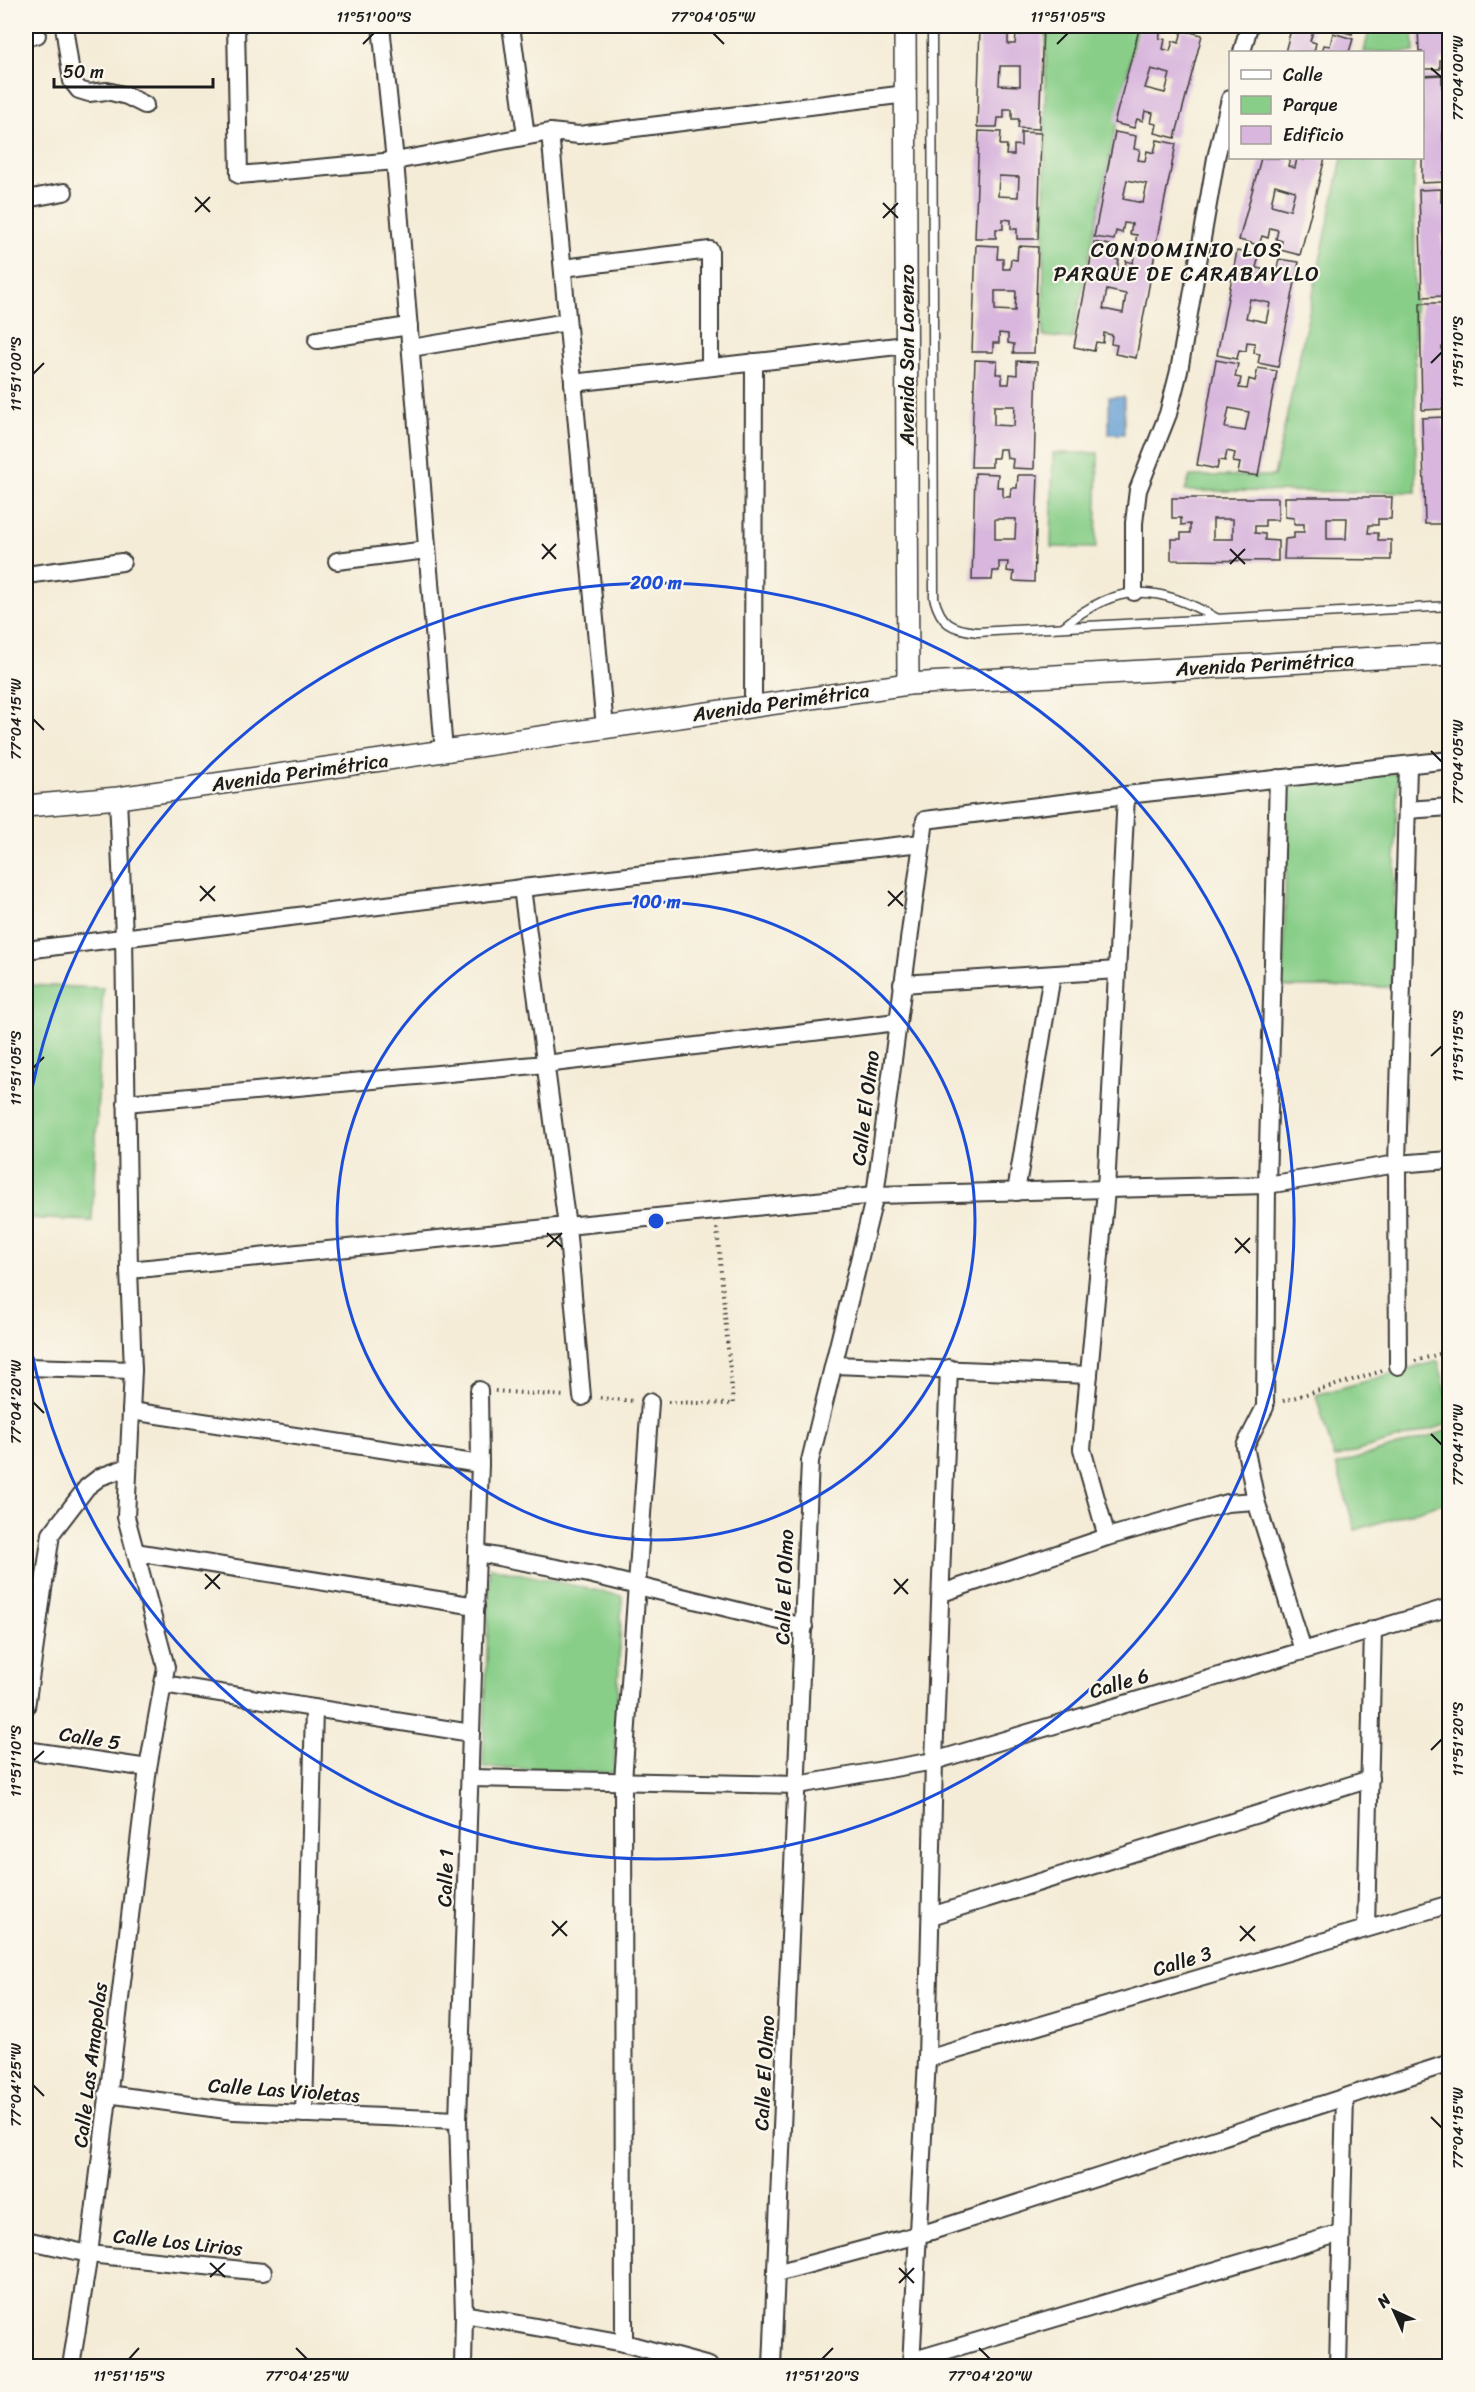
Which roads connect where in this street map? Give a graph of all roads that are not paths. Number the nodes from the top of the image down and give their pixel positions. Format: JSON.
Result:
{"nodes":[{"id":1,"x":64,"y":26,"type":"edge"},
{"id":2,"x":236,"y":26,"type":"edge"},
{"id":3,"x":381,"y":26,"type":"edge"},
{"id":4,"x":511,"y":26,"type":"edge"},
{"id":5,"x":905,"y":26,"type":"edge"},
{"id":6,"x":932,"y":26,"type":"edge"},
{"id":7,"x":1249,"y":26,"type":"edge"},
{"id":8,"x":1242,"y":51,"type":"edge"},
{"id":9,"x":906,"y":94,"type":"junction"},
{"id":10,"x":1229,"y":103,"type":"edge"},
{"id":11,"x":145,"y":105,"type":"dead end"},
{"id":12,"x":550,"y":132,"type":"junction"},
{"id":13,"x":526,"y":136,"type":"junction"},
{"id":14,"x":395,"y":161,"type":"junction"},
{"id":15,"x":64,"y":192,"type":"dead end"},
{"id":16,"x":26,"y":199,"type":"edge"},
{"id":17,"x":562,"y":267,"type":"junction"},
{"id":18,"x":567,"y":322,"type":"junction"},
{"id":19,"x":409,"y":326,"type":"junction"},
{"id":20,"x":317,"y":340,"type":"dead end"},
{"id":21,"x":906,"y":345,"type":"junction"},
{"id":22,"x":411,"y":348,"type":"junction"},
{"id":23,"x":754,"y":362,"type":"junction"},
{"id":24,"x":710,"y":367,"type":"junction"},
{"id":25,"x":573,"y":383,"type":"junction"},
{"id":26,"x":427,"y":550,"type":"junction"},
{"id":27,"x":337,"y":561,"type":"dead end"},
{"id":28,"x":122,"y":562,"type":"dead end"},
{"id":29,"x":26,"y":575,"type":"edge"},
{"id":30,"x":1134,"y":592,"type":"junction"},
{"id":31,"x":1449,"y":606,"type":"edge"},
{"id":32,"x":1216,"y":618,"type":"junction"},
{"id":33,"x":1063,"y":627,"type":"junction"},
{"id":34,"x":1449,"y":654,"type":"edge"},
{"id":35,"x":908,"y":684,"type":"junction"},
{"id":36,"x":753,"y":706,"type":"junction"},
{"id":37,"x":605,"y":728,"type":"junction"},
{"id":38,"x":444,"y":751,"type":"junction"},
{"id":39,"x":1449,"y":760,"type":"edge"},
{"id":40,"x":1408,"y":766,"type":"junction"},
{"id":41,"x":1278,"y":778,"type":"junction"},
{"id":42,"x":1126,"y":795,"type":"junction"},
{"id":43,"x":118,"y":798,"type":"junction"},
{"id":44,"x":26,"y":806,"type":"edge"},
{"id":45,"x":1449,"y":807,"type":"edge"},
{"id":46,"x":1407,"y":810,"type":"junction"},
{"id":47,"x":921,"y":843,"type":"junction"},
{"id":48,"x":522,"y":888,"type":"junction"},
{"id":49,"x":124,"y":936,"type":"junction"},
{"id":50,"x":26,"y":950,"type":"edge"},
{"id":51,"x":1117,"y":970,"type":"junction"},
{"id":52,"x":1052,"y":975,"type":"junction"},
{"id":53,"x":902,"y":984,"type":"junction"},
{"id":54,"x":897,"y":1022,"type":"junction"},
{"id":55,"x":544,"y":1064,"type":"junction"},
{"id":56,"x":126,"y":1103,"type":"junction"},
{"id":57,"x":1449,"y":1160,"type":"edge"},
{"id":58,"x":1397,"y":1164,"type":"junction"},
{"id":59,"x":1267,"y":1185,"type":"junction"},
{"id":60,"x":1107,"y":1190,"type":"junction"},
{"id":61,"x":1016,"y":1192,"type":"junction"},
{"id":62,"x":875,"y":1195,"type":"junction"},
{"id":63,"x":567,"y":1227,"type":"junction"},
{"id":64,"x":129,"y":1270,"type":"junction"},
{"id":65,"x":834,"y":1365,"type":"junction"},
{"id":66,"x":1398,"y":1366,"type":"road end"},
{"id":67,"x":26,"y":1367,"type":"edge"},
{"id":68,"x":949,"y":1368,"type":"junction"},
{"id":69,"x":133,"y":1370,"type":"junction"},
{"id":70,"x":1089,"y":1375,"type":"junction"},
{"id":71,"x":479,"y":1390,"type":"road end"},
{"id":72,"x":582,"y":1397,"type":"road end"},
{"id":73,"x":650,"y":1402,"type":"road end"},
{"id":74,"x":131,"y":1411,"type":"junction"},
{"id":75,"x":480,"y":1464,"type":"junction"},
{"id":76,"x":128,"y":1467,"type":"junction"},
{"id":77,"x":1256,"y":1501,"type":"junction"},
{"id":78,"x":1107,"y":1537,"type":"junction"},
{"id":79,"x":135,"y":1552,"type":"junction"},
{"id":80,"x":477,"y":1553,"type":"junction"},
{"id":81,"x":635,"y":1585,"type":"junction"},
{"id":82,"x":942,"y":1593,"type":"junction"},
{"id":83,"x":476,"y":1606,"type":"junction"},
{"id":84,"x":1449,"y":1607,"type":"edge"},
{"id":85,"x":804,"y":1628,"type":"junction"},
{"id":86,"x":1373,"y":1629,"type":"junction"},
{"id":87,"x":1303,"y":1650,"type":"junction"},
{"id":88,"x":163,"y":1684,"type":"junction"},
{"id":89,"x":26,"y":1707,"type":"edge"},
{"id":90,"x":314,"y":1708,"type":"junction"},
{"id":91,"x":471,"y":1732,"type":"junction"},
{"id":92,"x":26,"y":1750,"type":"edge"},
{"id":93,"x":934,"y":1761,"type":"junction"},
{"id":94,"x":148,"y":1768,"type":"junction"},
{"id":95,"x":470,"y":1778,"type":"junction"},
{"id":96,"x":1370,"y":1779,"type":"junction"},
{"id":97,"x":623,"y":1781,"type":"junction"},
{"id":98,"x":798,"y":1785,"type":"junction"},
{"id":99,"x":1449,"y":1904,"type":"edge"},
{"id":100,"x":931,"y":1916,"type":"junction"},
{"id":101,"x":1366,"y":1928,"type":"junction"},
{"id":102,"x":927,"y":2059,"type":"junction"},
{"id":103,"x":1449,"y":2063,"type":"edge"},
{"id":104,"x":107,"y":2094,"type":"junction"},
{"id":105,"x":1345,"y":2097,"type":"junction"},
{"id":106,"x":304,"y":2114,"type":"junction"},
{"id":107,"x":458,"y":2120,"type":"junction"},
{"id":108,"x":1341,"y":2233,"type":"junction"},
{"id":109,"x":919,"y":2234,"type":"junction"},
{"id":110,"x":26,"y":2240,"type":"edge"},
{"id":111,"x":89,"y":2254,"type":"junction"},
{"id":112,"x":263,"y":2272,"type":"dead end"},
{"id":113,"x":776,"y":2273,"type":"junction"},
{"id":114,"x":464,"y":2313,"type":"junction"},
{"id":115,"x":624,"y":2343,"type":"junction"},
{"id":116,"x":911,"y":2364,"type":"edge"},
{"id":117,"x":71,"y":2367,"type":"edge"},
{"id":118,"x":463,"y":2367,"type":"edge"},
{"id":119,"x":709,"y":2367,"type":"edge"},
{"id":120,"x":772,"y":2367,"type":"edge"},
{"id":121,"x":1338,"y":2367,"type":"edge"}],
"edges":[{"from":1,"to":11,"type":"street"},
{"from":2,"to":14,"type":"street"},
{"from":3,"to":14,"type":"street"},
{"from":4,"to":13,"type":"street"},
{"from":5,"to":9,"type":"street","name":"Avenida San Lorenzo"},
{"from":6,"to":33,"type":"lane"},
{"from":7,"to":8,"type":"street"},
{"from":9,"to":12,"type":"street"},
{"from":9,"to":21,"type":"street","name":"Avenida San Lorenzo"},
{"from":10,"to":30,"type":"street"},
{"from":12,"to":13,"type":"street"},
{"from":12,"to":17,"type":"street"},
{"from":13,"to":14,"type":"street"},
{"from":14,"to":19,"type":"street"},
{"from":15,"to":16,"type":"street"},
{"from":17,"to":18,"type":"street"},
{"from":17,"to":24,"type":"street"},
{"from":18,"to":22,"type":"street"},
{"from":18,"to":25,"type":"street"},
{"from":19,"to":20,"type":"street"},
{"from":19,"to":22,"type":"street"},
{"from":21,"to":23,"type":"street"},
{"from":21,"to":35,"type":"street","name":"Avenida San Lorenzo"},
{"from":22,"to":26,"type":"street"},
{"from":23,"to":24,"type":"street"},
{"from":23,"to":36,"type":"street"},
{"from":24,"to":25,"type":"street"},
{"from":25,"to":37,"type":"street"},
{"from":26,"to":27,"type":"street"},
{"from":26,"to":38,"type":"street"},
{"from":28,"to":29,"type":"street"},
{"from":30,"to":32,"type":"lane"},
{"from":30,"to":33,"type":"lane"},
{"from":31,"to":32,"type":"lane"},
{"from":32,"to":33,"type":"lane"},
{"from":34,"to":35,"type":"street","name":"Avenida Perimétrica"},
{"from":35,"to":36,"type":"street","name":"Avenida Perimétrica"},
{"from":36,"to":37,"type":"street","name":"Avenida Perimétrica"},
{"from":37,"to":38,"type":"street","name":"Avenida Perimétrica"},
{"from":38,"to":43,"type":"street","name":"Avenida Perimétrica"},
{"from":39,"to":40,"type":"street"},
{"from":40,"to":41,"type":"street"},
{"from":40,"to":46,"type":"street"},
{"from":41,"to":42,"type":"street"},
{"from":41,"to":59,"type":"street"},
{"from":42,"to":47,"type":"street","name":"Calle El Olmo"},
{"from":42,"to":51,"type":"street"},
{"from":43,"to":44,"type":"street","name":"Avenida Perimétrica"},
{"from":43,"to":49,"type":"street","name":"Calle Las Amapolas"},
{"from":45,"to":46,"type":"street"},
{"from":46,"to":58,"type":"street"},
{"from":47,"to":48,"type":"street"},
{"from":47,"to":53,"type":"street","name":"Calle El Olmo"},
{"from":48,"to":49,"type":"street"},
{"from":48,"to":55,"type":"street"},
{"from":49,"to":50,"type":"street"},
{"from":49,"to":56,"type":"street","name":"Calle Las Amapolas"},
{"from":51,"to":52,"type":"street"},
{"from":51,"to":60,"type":"street"},
{"from":52,"to":53,"type":"street"},
{"from":52,"to":61,"type":"street"},
{"from":53,"to":54,"type":"street","name":"Calle El Olmo"},
{"from":54,"to":55,"type":"street"},
{"from":54,"to":62,"type":"street","name":"Calle El Olmo"},
{"from":55,"to":56,"type":"street"},
{"from":55,"to":63,"type":"street"},
{"from":56,"to":64,"type":"street","name":"Calle Las Amapolas"},
{"from":57,"to":58,"type":"street"},
{"from":58,"to":59,"type":"street"},
{"from":58,"to":66,"type":"street"},
{"from":59,"to":60,"type":"street"},
{"from":59,"to":77,"type":"street"},
{"from":60,"to":61,"type":"street"},
{"from":60,"to":70,"type":"street"},
{"from":61,"to":62,"type":"street"},
{"from":62,"to":63,"type":"street"},
{"from":62,"to":65,"type":"street","name":"Calle El Olmo"},
{"from":63,"to":64,"type":"street"},
{"from":63,"to":72,"type":"street"},
{"from":64,"to":69,"type":"street","name":"Calle Las Amapolas"},
{"from":65,"to":68,"type":"street"},
{"from":65,"to":85,"type":"street","name":"Calle El Olmo"},
{"from":67,"to":69,"type":"street"},
{"from":68,"to":70,"type":"street"},
{"from":68,"to":82,"type":"street"},
{"from":69,"to":74,"type":"street","name":"Calle Las Amapolas"},
{"from":70,"to":78,"type":"street"},
{"from":71,"to":75,"type":"street","name":"Calle 1"},
{"from":73,"to":81,"type":"street"},
{"from":74,"to":75,"type":"street"},
{"from":74,"to":76,"type":"street","name":"Calle Las Amapolas"},
{"from":75,"to":80,"type":"street","name":"Calle 1"},
{"from":76,"to":79,"type":"street","name":"Calle Las Amapolas"},
{"from":76,"to":89,"type":"street"},
{"from":77,"to":78,"type":"street"},
{"from":77,"to":87,"type":"street"},
{"from":78,"to":82,"type":"street"},
{"from":79,"to":83,"type":"street"},
{"from":79,"to":88,"type":"street","name":"Calle Las Amapolas"},
{"from":80,"to":81,"type":"street"},
{"from":80,"to":83,"type":"street","name":"Calle 1"},
{"from":81,"to":85,"type":"street"},
{"from":81,"to":97,"type":"street"},
{"from":82,"to":93,"type":"street"},
{"from":83,"to":91,"type":"street","name":"Calle 1"},
{"from":84,"to":86,"type":"street","name":"Calle 6"},
{"from":85,"to":98,"type":"street","name":"Calle El Olmo"},
{"from":86,"to":87,"type":"street","name":"Calle 6"},
{"from":86,"to":96,"type":"street"},
{"from":87,"to":93,"type":"street","name":"Calle 6"},
{"from":88,"to":90,"type":"street"},
{"from":88,"to":94,"type":"street","name":"Calle Las Amapolas"},
{"from":90,"to":91,"type":"street"},
{"from":90,"to":106,"type":"street"},
{"from":91,"to":95,"type":"street","name":"Calle 1"},
{"from":92,"to":94,"type":"street","name":"Calle 5"},
{"from":93,"to":98,"type":"street","name":"Calle 6"},
{"from":93,"to":100,"type":"street"},
{"from":94,"to":104,"type":"street","name":"Calle Las Amapolas"},
{"from":95,"to":97,"type":"street","name":"Calle 6"},
{"from":95,"to":107,"type":"street","name":"Calle 1"},
{"from":96,"to":100,"type":"street"},
{"from":96,"to":101,"type":"street"},
{"from":97,"to":98,"type":"street","name":"Calle 6"},
{"from":97,"to":115,"type":"street"},
{"from":98,"to":113,"type":"street","name":"Calle El Olmo"},
{"from":99,"to":101,"type":"street","name":"Calle 3"},
{"from":100,"to":102,"type":"street"},
{"from":101,"to":102,"type":"street","name":"Calle 3"},
{"from":102,"to":109,"type":"street"},
{"from":103,"to":105,"type":"street"},
{"from":104,"to":106,"type":"street","name":"Calle Las Violetas"},
{"from":104,"to":111,"type":"street","name":"Calle Las Amapolas"},
{"from":105,"to":108,"type":"street"},
{"from":105,"to":109,"type":"street"},
{"from":106,"to":107,"type":"street","name":"Calle Las Violetas"},
{"from":107,"to":114,"type":"street","name":"Calle 1"},
{"from":108,"to":116,"type":"street"},
{"from":108,"to":121,"type":"street"},
{"from":109,"to":113,"type":"street"},
{"from":109,"to":116,"type":"street"},
{"from":110,"to":111,"type":"street","name":"Calle Los Lirios"},
{"from":111,"to":112,"type":"street","name":"Calle Los Lirios"},
{"from":111,"to":117,"type":"street","name":"Calle Las Amapolas"},
{"from":113,"to":120,"type":"street","name":"Calle El Olmo"},
{"from":114,"to":115,"type":"street"},
{"from":114,"to":118,"type":"street","name":"Calle 1"},
{"from":115,"to":119,"type":"street"}]}
